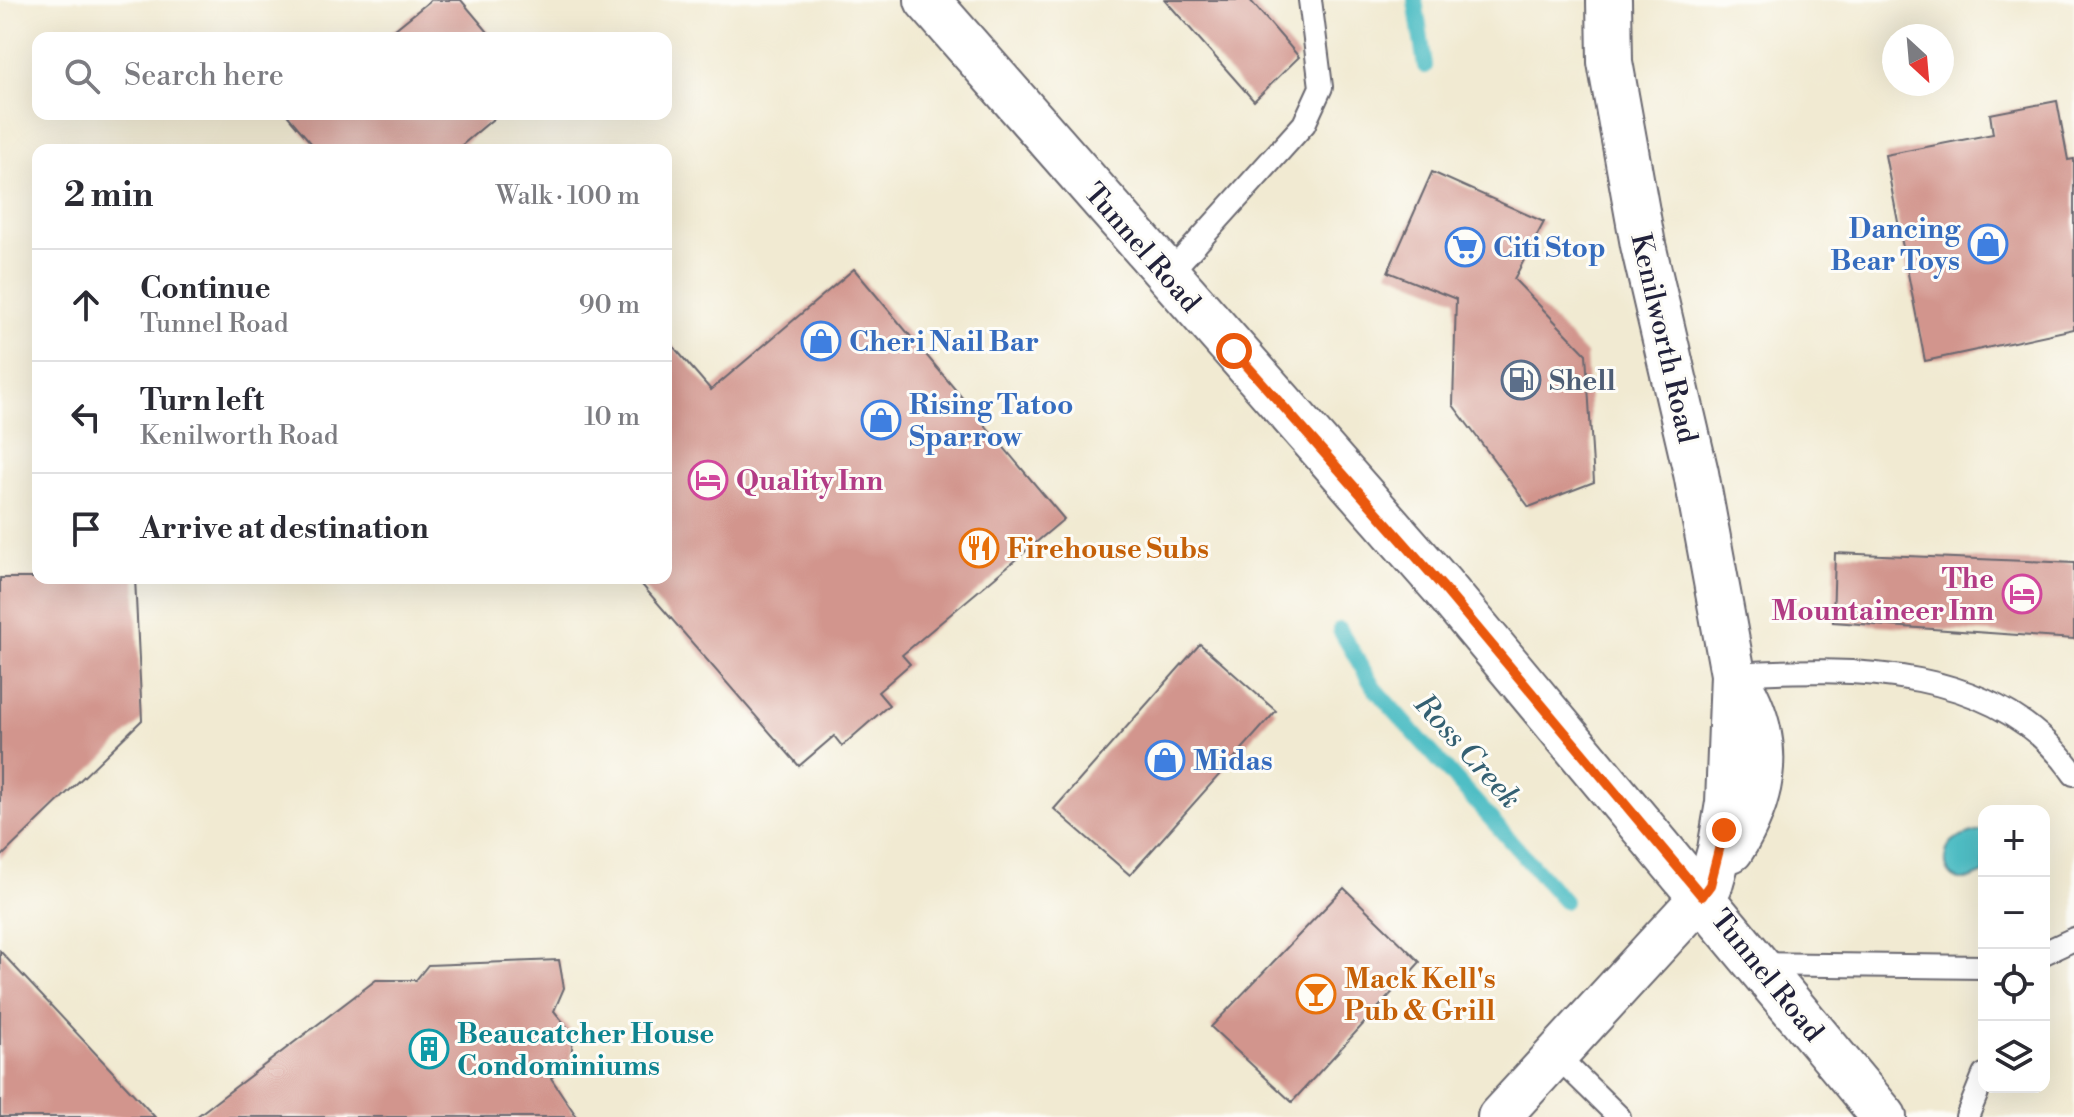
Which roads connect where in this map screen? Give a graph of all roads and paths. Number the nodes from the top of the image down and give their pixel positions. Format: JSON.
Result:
{"nodes":[{"id":1,"x":927,"y":0,"type":"edge"},
{"id":2,"x":1310,"y":0,"type":"edge"},
{"id":3,"x":1609,"y":0,"type":"edge"},
{"id":4,"x":1168,"y":275,"type":"junction"},
{"id":5,"x":1733,"y":674,"type":"junction"},
{"id":6,"x":2065,"y":744,"type":"edge"},
{"id":7,"x":2074,"y":774,"type":"edge"},
{"id":8,"x":1706,"y":890,"type":"junction"},
{"id":9,"x":2074,"y":939,"type":"edge"},
{"id":10,"x":2050,"y":950,"type":"edge"},
{"id":11,"x":1758,"y":964,"type":"junction"},
{"id":12,"x":1978,"y":967,"type":"edge"},
{"id":13,"x":1556,"y":1055,"type":"junction"},
{"id":14,"x":1978,"y":1090,"type":"edge"},
{"id":15,"x":1873,"y":1113,"type":"edge"},
{"id":16,"x":1499,"y":1117,"type":"edge"},
{"id":17,"x":1619,"y":1117,"type":"edge"},
{"id":18,"x":1967,"y":1117,"type":"edge"}],
"edges":[{"from":1,"to":4,"type":"main road","name":"Tunnel Road"},
{"from":2,"to":4,"type":"lane"},
{"from":3,"to":5,"type":"main road","name":"Kenilworth Road"},
{"from":4,"to":8,"type":"main road","name":"Tunnel Road"},
{"from":5,"to":6,"type":"lane"},
{"from":5,"to":8,"type":"main road","name":"Kenilworth Road"},
{"from":6,"to":7,"type":"lane"},
{"from":8,"to":11,"type":"main road","name":"Tunnel Road"},
{"from":8,"to":13,"type":"street"},
{"from":9,"to":10,"type":"lane"},
{"from":11,"to":12,"type":"lane"},
{"from":11,"to":15,"type":"main road","name":"Tunnel Road"},
{"from":13,"to":16,"type":"street"},
{"from":13,"to":17,"type":"lane"},
{"from":14,"to":18,"type":"lane"}]}
